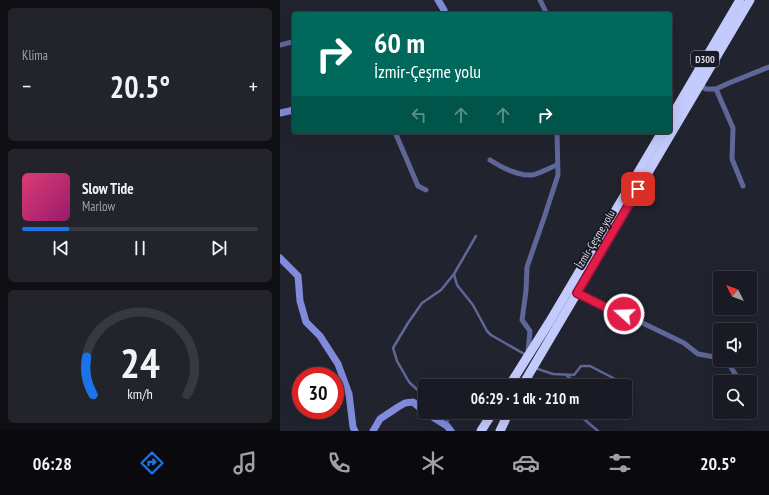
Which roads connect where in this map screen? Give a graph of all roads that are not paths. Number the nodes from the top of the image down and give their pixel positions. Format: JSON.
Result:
{"nodes":[{"id":1,"x":438,"y":0,"type":"edge"},
{"id":2,"x":540,"y":0,"type":"edge"},
{"id":3,"x":740,"y":0,"type":"edge"},
{"id":4,"x":750,"y":0,"type":"edge"},
{"id":5,"x":444,"y":12,"type":"edge"},
{"id":6,"x":546,"y":12,"type":"edge"},
{"id":7,"x":292,"y":42,"type":"dead end"},
{"id":8,"x":280,"y":45,"type":"edge"},
{"id":9,"x":769,"y":67,"type":"edge"},
{"id":10,"x":700,"y":85,"type":"junction"},
{"id":11,"x":716,"y":89,"type":"junction"},
{"id":12,"x":292,"y":110,"type":"edge"},
{"id":13,"x":280,"y":113,"type":"edge"},
{"id":14,"x":672,"y":116,"type":"edge"},
{"id":15,"x":672,"y":132,"type":"edge"},
{"id":16,"x":396,"y":134,"type":"edge"},
{"id":17,"x":557,"y":134,"type":"edge"},
{"id":18,"x":661,"y":134,"type":"edge"},
{"id":19,"x":671,"y":134,"type":"edge"},
{"id":20,"x":490,"y":160,"type":"dead end"},
{"id":21,"x":557,"y":165,"type":"junction"},
{"id":22,"x":743,"y":186,"type":"dead end"},
{"id":23,"x":426,"y":190,"type":"dead end"},
{"id":24,"x":476,"y":236,"type":"dead end"},
{"id":25,"x":280,"y":258,"type":"edge"},
{"id":26,"x":454,"y":274,"type":"junction"},
{"id":27,"x":577,"y":293,"type":"junction"},
{"id":28,"x":528,"y":356,"type":"junction"},
{"id":29,"x":713,"y":356,"type":"edge"},
{"id":30,"x":533,"y":367,"type":"junction"},
{"id":31,"x":566,"y":375,"type":"junction"},
{"id":32,"x":513,"y":379,"type":"edge"},
{"id":33,"x":526,"y":379,"type":"edge"},
{"id":34,"x":571,"y":379,"type":"edge"},
{"id":35,"x":615,"y":379,"type":"edge"},
{"id":36,"x":418,"y":390,"type":"edge"},
{"id":37,"x":448,"y":419,"type":"edge"},
{"id":38,"x":489,"y":419,"type":"edge"},
{"id":39,"x":506,"y":419,"type":"edge"},
{"id":40,"x":584,"y":419,"type":"edge"},
{"id":41,"x":449,"y":429,"type":"edge"},
{"id":42,"x":355,"y":431,"type":"edge"},
{"id":43,"x":373,"y":431,"type":"edge"},
{"id":44,"x":481,"y":431,"type":"edge"},
{"id":45,"x":500,"y":431,"type":"edge"},
{"id":46,"x":598,"y":431,"type":"edge"}],
"edges":[{"from":1,"to":5,"type":"street"},
{"from":2,"to":6,"type":"street"},
{"from":3,"to":14,"type":"highway","number":"D300"},
{"from":4,"to":10,"type":"highway","name":"İzmir-Çeşme yolu","number":"D300"},
{"from":7,"to":8,"type":"street"},
{"from":9,"to":11,"type":"street"},
{"from":10,"to":11,"type":"street"},
{"from":10,"to":15,"type":"highway","name":"İzmir-Çeşme yolu","number":"D300"},
{"from":11,"to":22,"type":"street"},
{"from":12,"to":13,"type":"street"},
{"from":16,"to":23,"type":"street"},
{"from":17,"to":21,"type":"street"},
{"from":18,"to":28,"type":"highway","name":"İzmir-Çeşme yolu"},
{"from":19,"to":27,"type":"highway","name":"İzmir-Çeşme yolu","number":"D300"},
{"from":20,"to":21,"type":"street"},
{"from":21,"to":28,"type":"street"},
{"from":24,"to":26,"type":"lane"},
{"from":25,"to":42,"type":"street"},
{"from":26,"to":28,"type":"lane"},
{"from":26,"to":36,"type":"lane"},
{"from":27,"to":29,"type":"street"},
{"from":27,"to":30,"type":"highway","name":"İzmir-Çeşme yolu","number":"D300"},
{"from":28,"to":32,"type":"highway","name":"İzmir-Çeşme yolu"},
{"from":30,"to":31,"type":"lane"},
{"from":30,"to":33,"type":"highway","name":"İzmir-Çeşme yolu","number":"D300"},
{"from":31,"to":34,"type":"lane"},
{"from":31,"to":35,"type":"lane"},
{"from":37,"to":41,"type":"lane"},
{"from":38,"to":44,"type":"highway"},
{"from":39,"to":45,"type":"highway"},
{"from":40,"to":46,"type":"lane"},
{"from":41,"to":43,"type":"street"}]}
